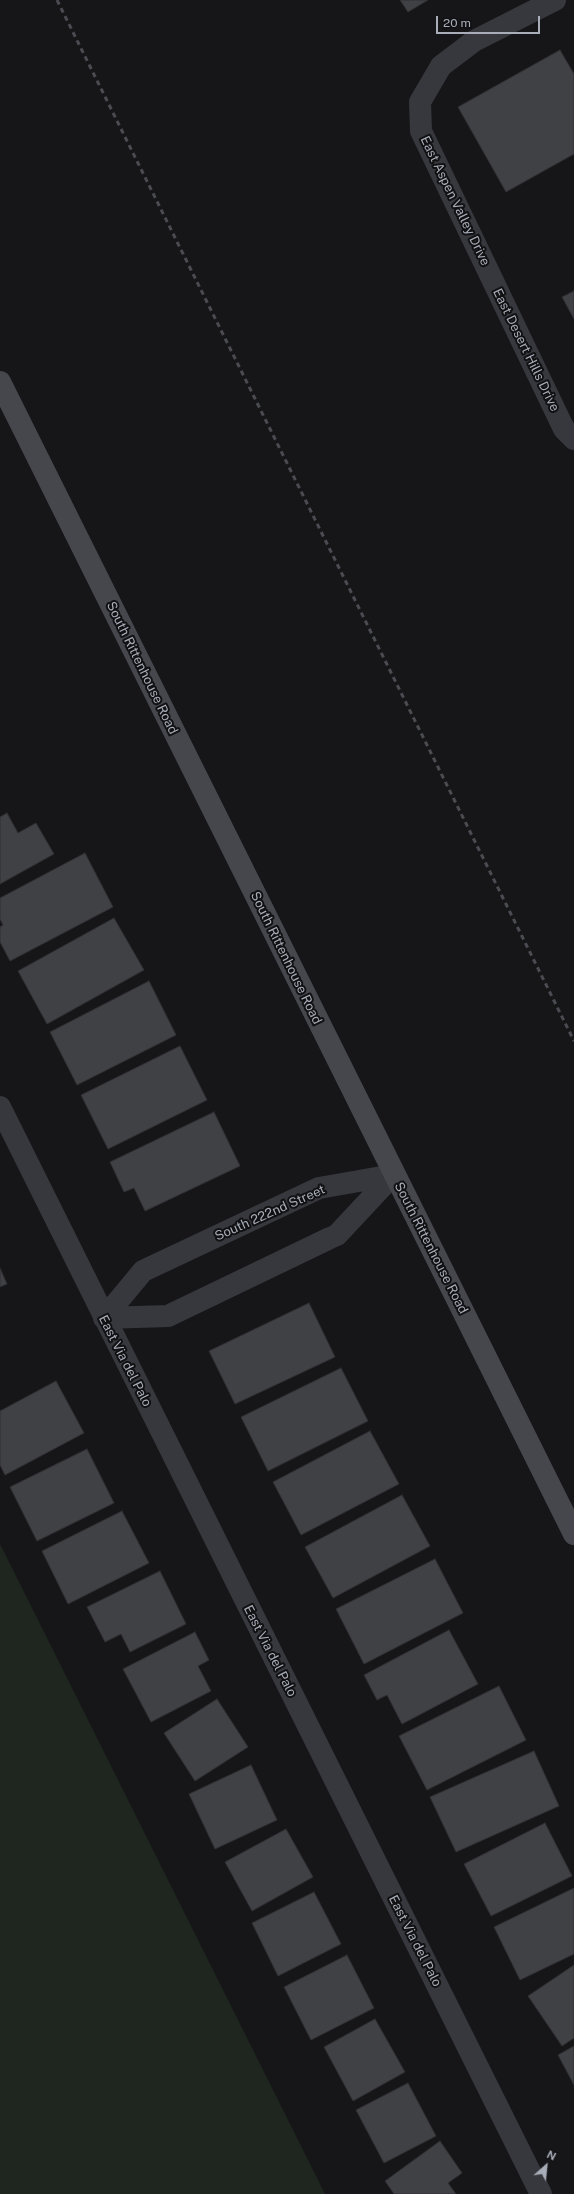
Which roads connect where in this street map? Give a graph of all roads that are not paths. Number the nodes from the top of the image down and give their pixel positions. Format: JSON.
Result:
{"nodes":[{"id":1,"x":555,"y":0,"type":"edge"},
{"id":2,"x":493,"y":281,"type":"joint"},
{"id":3,"x":0,"y":382,"type":"edge"},
{"id":4,"x":574,"y":438,"type":"edge"},
{"id":5,"x":0,"y":1107,"type":"edge"},
{"id":6,"x":393,"y":1174,"type":"junction"},
{"id":7,"x":104,"y":1318,"type":"junction"},
{"id":8,"x":574,"y":1534,"type":"edge"},
{"id":9,"x":541,"y":2194,"type":"edge"}],
"edges":[{"from":1,"to":2,"type":"street","name":"East Aspen Valley Drive"},
{"from":2,"to":4,"type":"street","name":"East Desert Hills Drive"},
{"from":3,"to":6,"type":"main road","name":"South Rittenhouse Road"},
{"from":5,"to":7,"type":"street","name":"East Via del Palo"},
{"from":6,"to":7,"type":"street","name":"South 222nd Street"},
{"from":6,"to":7,"type":"street"},
{"from":6,"to":8,"type":"main road","name":"South Rittenhouse Road"},
{"from":7,"to":9,"type":"street","name":"East Via del Palo"}]}
